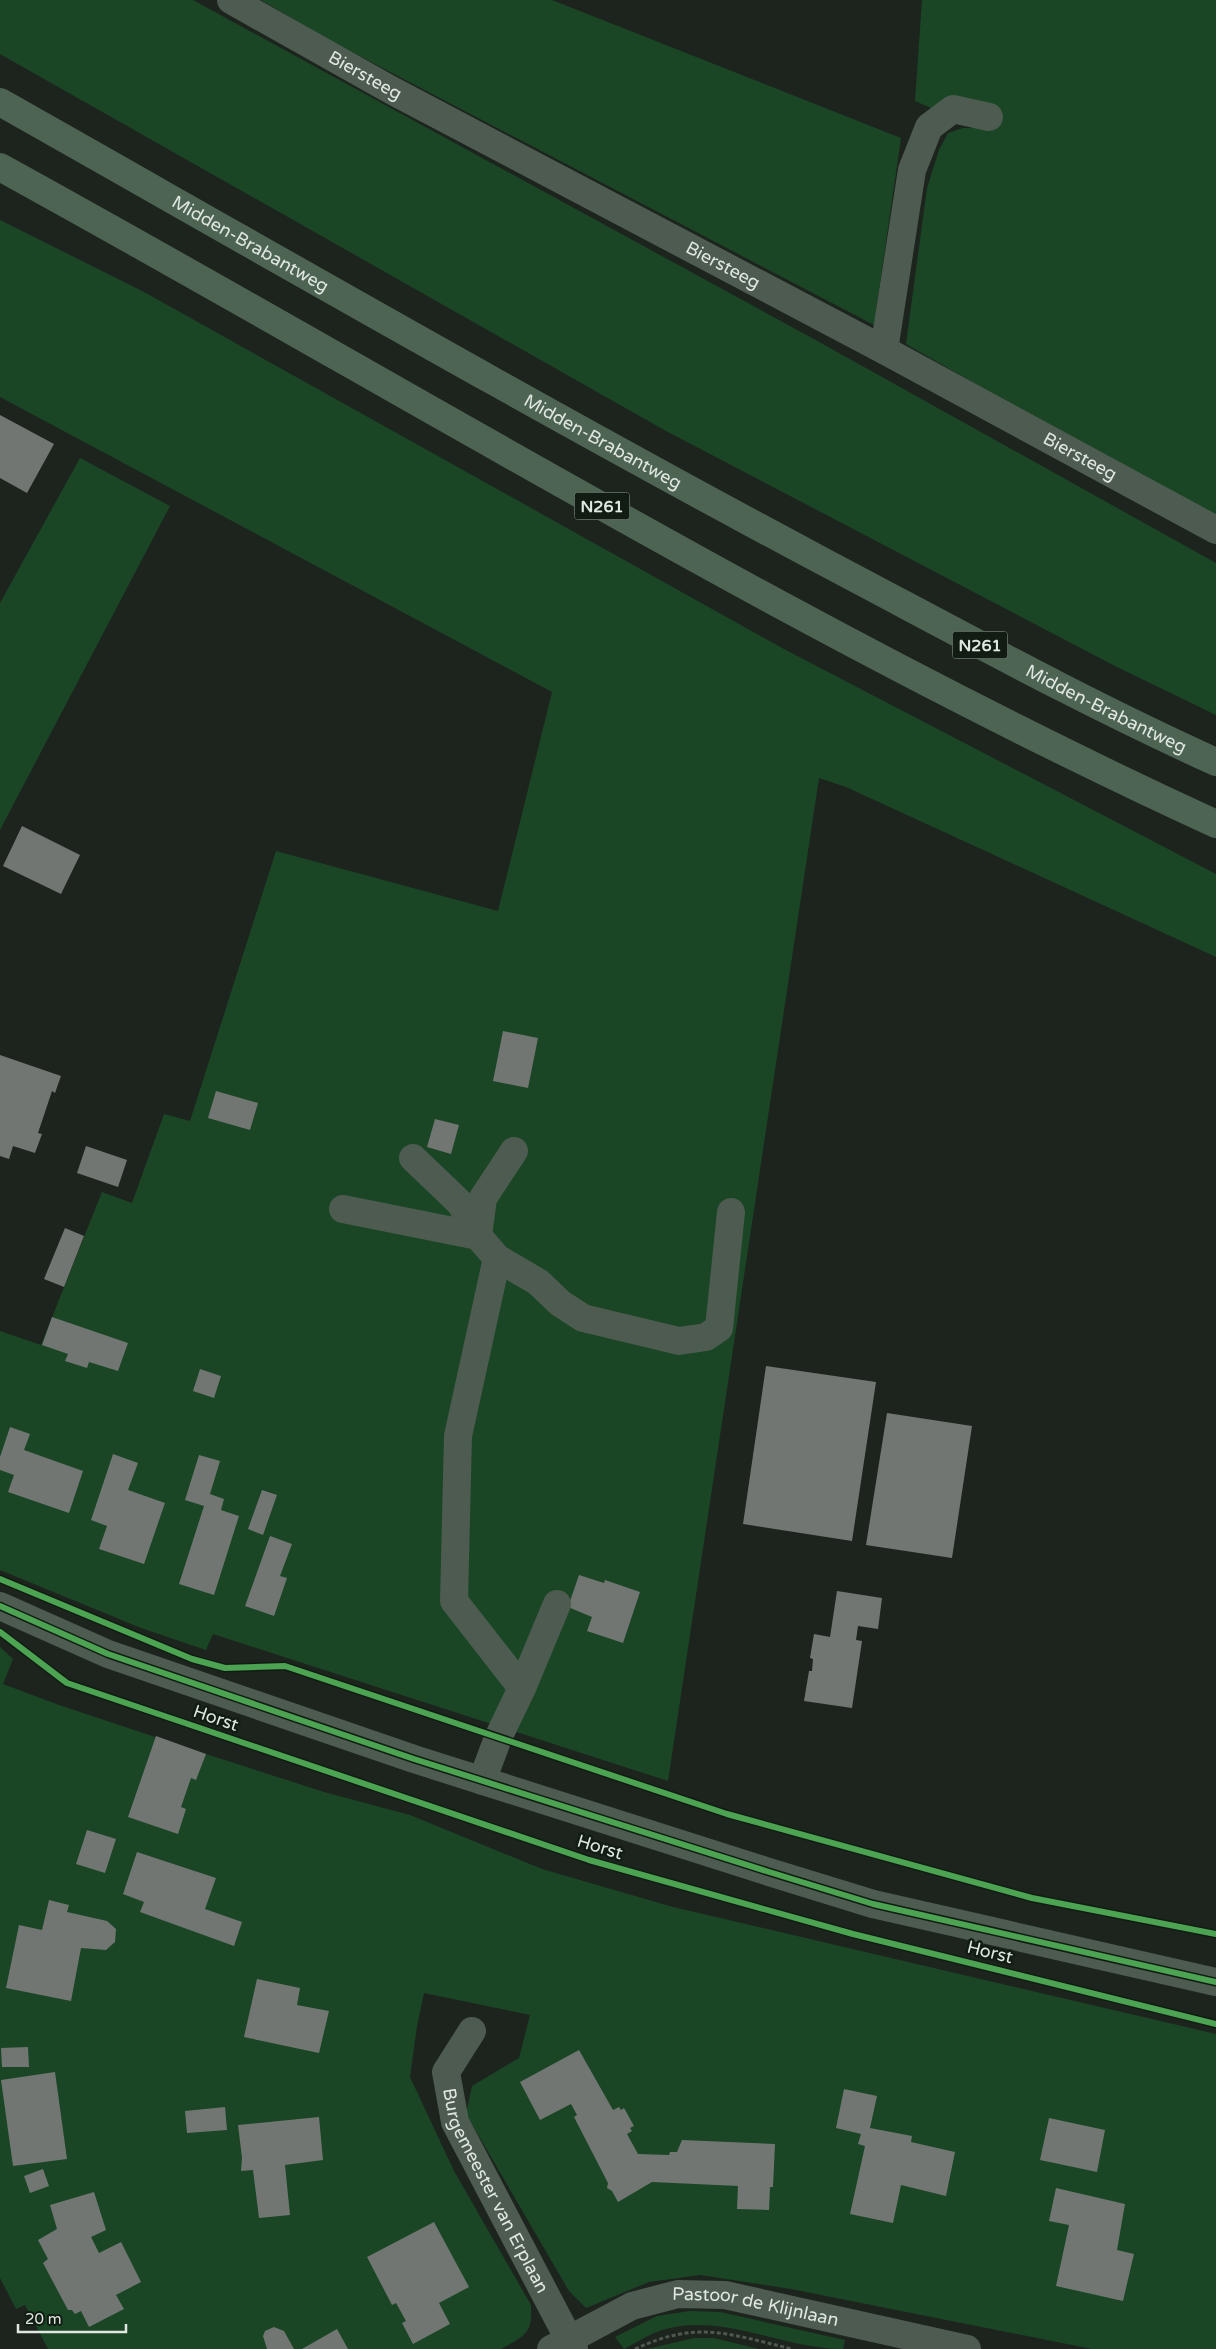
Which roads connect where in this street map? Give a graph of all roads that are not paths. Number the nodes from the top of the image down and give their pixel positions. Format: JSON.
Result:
{"nodes":[{"id":1,"x":231,"y":0,"type":"edge"},
{"id":2,"x":0,"y":102,"type":"edge"},
{"id":3,"x":989,"y":117,"type":"dead end"},
{"id":4,"x":0,"y":167,"type":"edge"},
{"id":5,"x":884,"y":350,"type":"junction"},
{"id":6,"x":1216,"y":530,"type":"edge"},
{"id":7,"x":1216,"y":762,"type":"edge"},
{"id":8,"x":1216,"y":824,"type":"edge"},
{"id":9,"x":514,"y":1152,"type":"dead end"},
{"id":10,"x":413,"y":1158,"type":"dead end"},
{"id":11,"x":343,"y":1209,"type":"dead end"},
{"id":12,"x":731,"y":1212,"type":"dead end"},
{"id":13,"x":478,"y":1236,"type":"junction"},
{"id":14,"x":497,"y":1258,"type":"junction"},
{"id":15,"x":556,"y":1604,"type":"dead end"},
{"id":16,"x":0,"y":1606,"type":"edge"},
{"id":17,"x":522,"y":1688,"type":"junction"},
{"id":18,"x":482,"y":1781,"type":"junction"},
{"id":19,"x":1216,"y":1982,"type":"edge"},
{"id":20,"x":472,"y":2031,"type":"dead end"},
{"id":21,"x":565,"y":2346,"type":"edge"},
{"id":22,"x":967,"y":2349,"type":"edge"}],
"edges":[{"from":1,"to":5,"type":"street","name":"Biersteeg"},
{"from":2,"to":7,"type":"highway","name":"Midden-Brabantweg","number":"N261"},
{"from":3,"to":5,"type":"street"},
{"from":4,"to":8,"type":"highway","number":"N261"},
{"from":5,"to":6,"type":"street","name":"Biersteeg"},
{"from":9,"to":13,"type":"street"},
{"from":10,"to":13,"type":"street"},
{"from":11,"to":13,"type":"street"},
{"from":12,"to":14,"type":"street"},
{"from":13,"to":14,"type":"street"},
{"from":14,"to":17,"type":"street"},
{"from":15,"to":17,"type":"street"},
{"from":16,"to":18,"type":"street","name":"Horst"},
{"from":17,"to":18,"type":"street"},
{"from":18,"to":19,"type":"street","name":"Horst"},
{"from":20,"to":21,"type":"street","name":"Burgemeester van Erplaan"},
{"from":21,"to":22,"type":"street","name":"Pastoor de Klijnlaan"}]}
